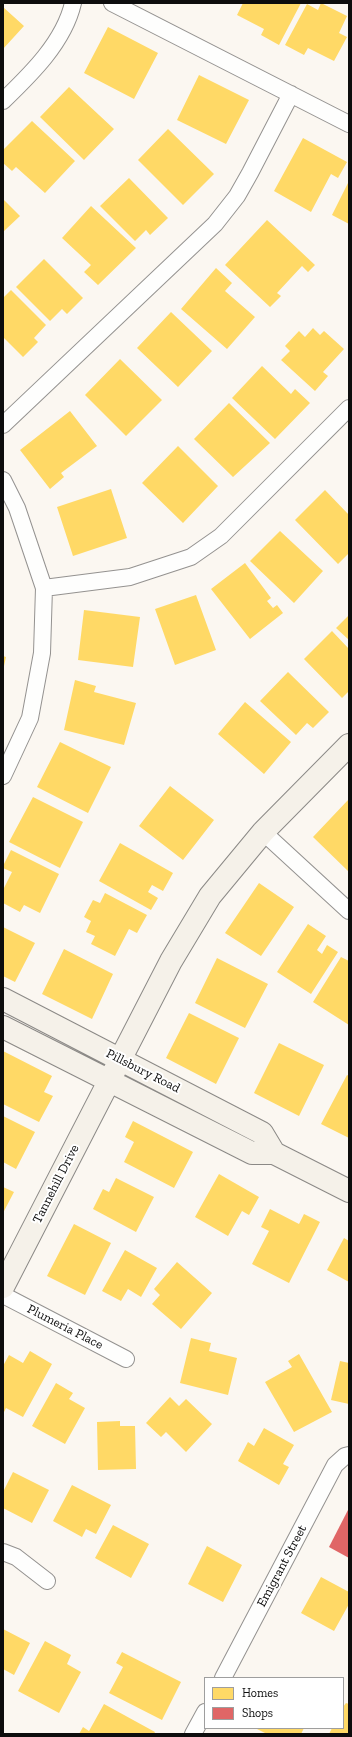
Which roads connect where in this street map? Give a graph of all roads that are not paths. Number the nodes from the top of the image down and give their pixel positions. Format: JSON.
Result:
{"nodes":[{"id":1,"x":73,"y":3,"type":"edge"},
{"id":2,"x":112,"y":3,"type":"edge"},
{"id":3,"x":291,"y":94,"type":"junction"},
{"id":4,"x":3,"y":101,"type":"edge"},
{"id":5,"x":349,"y":124,"type":"edge"},
{"id":6,"x":349,"y":408,"type":"edge"},
{"id":7,"x":3,"y":425,"type":"edge"},
{"id":8,"x":3,"y":480,"type":"edge"},
{"id":9,"x":44,"y":588,"type":"junction"},
{"id":10,"x":349,"y":745,"type":"edge"},
{"id":11,"x":3,"y":776,"type":"edge"},
{"id":12,"x":263,"y":832,"type":"junction"},
{"id":13,"x":349,"y":911,"type":"edge"},
{"id":14,"x":3,"y":999,"type":"edge"},
{"id":15,"x":3,"y":1027,"type":"edge"},
{"id":16,"x":119,"y":1059,"type":"junction"},
{"id":17,"x":109,"y":1081,"type":"junction"},
{"id":18,"x":274,"y":1153,"type":"junction"},
{"id":19,"x":349,"y":1191,"type":"edge"},
{"id":20,"x":3,"y":1287,"type":"edge"},
{"id":21,"x":3,"y":1295,"type":"edge"},
{"id":22,"x":126,"y":1359,"type":"dead end"},
{"id":23,"x":347,"y":1456,"type":"edge"},
{"id":24,"x":3,"y":1552,"type":"edge"},
{"id":25,"x":47,"y":1581,"type":"dead end"},
{"id":26,"x":224,"y":1677,"type":"edge"},
{"id":27,"x":204,"y":1714,"type":"edge"},
{"id":28,"x":196,"y":1733,"type":"edge"}],
"edges":[{"from":1,"to":4,"type":"street"},
{"from":2,"to":3,"type":"street"},
{"from":3,"to":5,"type":"street"},
{"from":3,"to":7,"type":"street"},
{"from":6,"to":9,"type":"street"},
{"from":8,"to":9,"type":"street"},
{"from":9,"to":11,"type":"street"},
{"from":10,"to":12,"type":"street","name":"Tannehill Drive"},
{"from":12,"to":13,"type":"street"},
{"from":12,"to":16,"type":"street","name":"Tannehill Drive"},
{"from":14,"to":16,"type":"street","name":"Pillsbury Road"},
{"from":15,"to":17,"type":"street","name":"Pillsbury Road"},
{"from":16,"to":17,"type":"street","name":"Tannehill Drive"},
{"from":16,"to":18,"type":"street","name":"Pillsbury Road"},
{"from":17,"to":18,"type":"street","name":"Pillsbury Road"},
{"from":17,"to":20,"type":"street","name":"Tannehill Drive"},
{"from":18,"to":19,"type":"street","name":"Pillsbury Road"},
{"from":21,"to":22,"type":"street","name":"Plumeria Place"},
{"from":23,"to":26,"type":"street","name":"Emigrant Street"},
{"from":24,"to":25,"type":"street"},
{"from":27,"to":28,"type":"street"}]}
